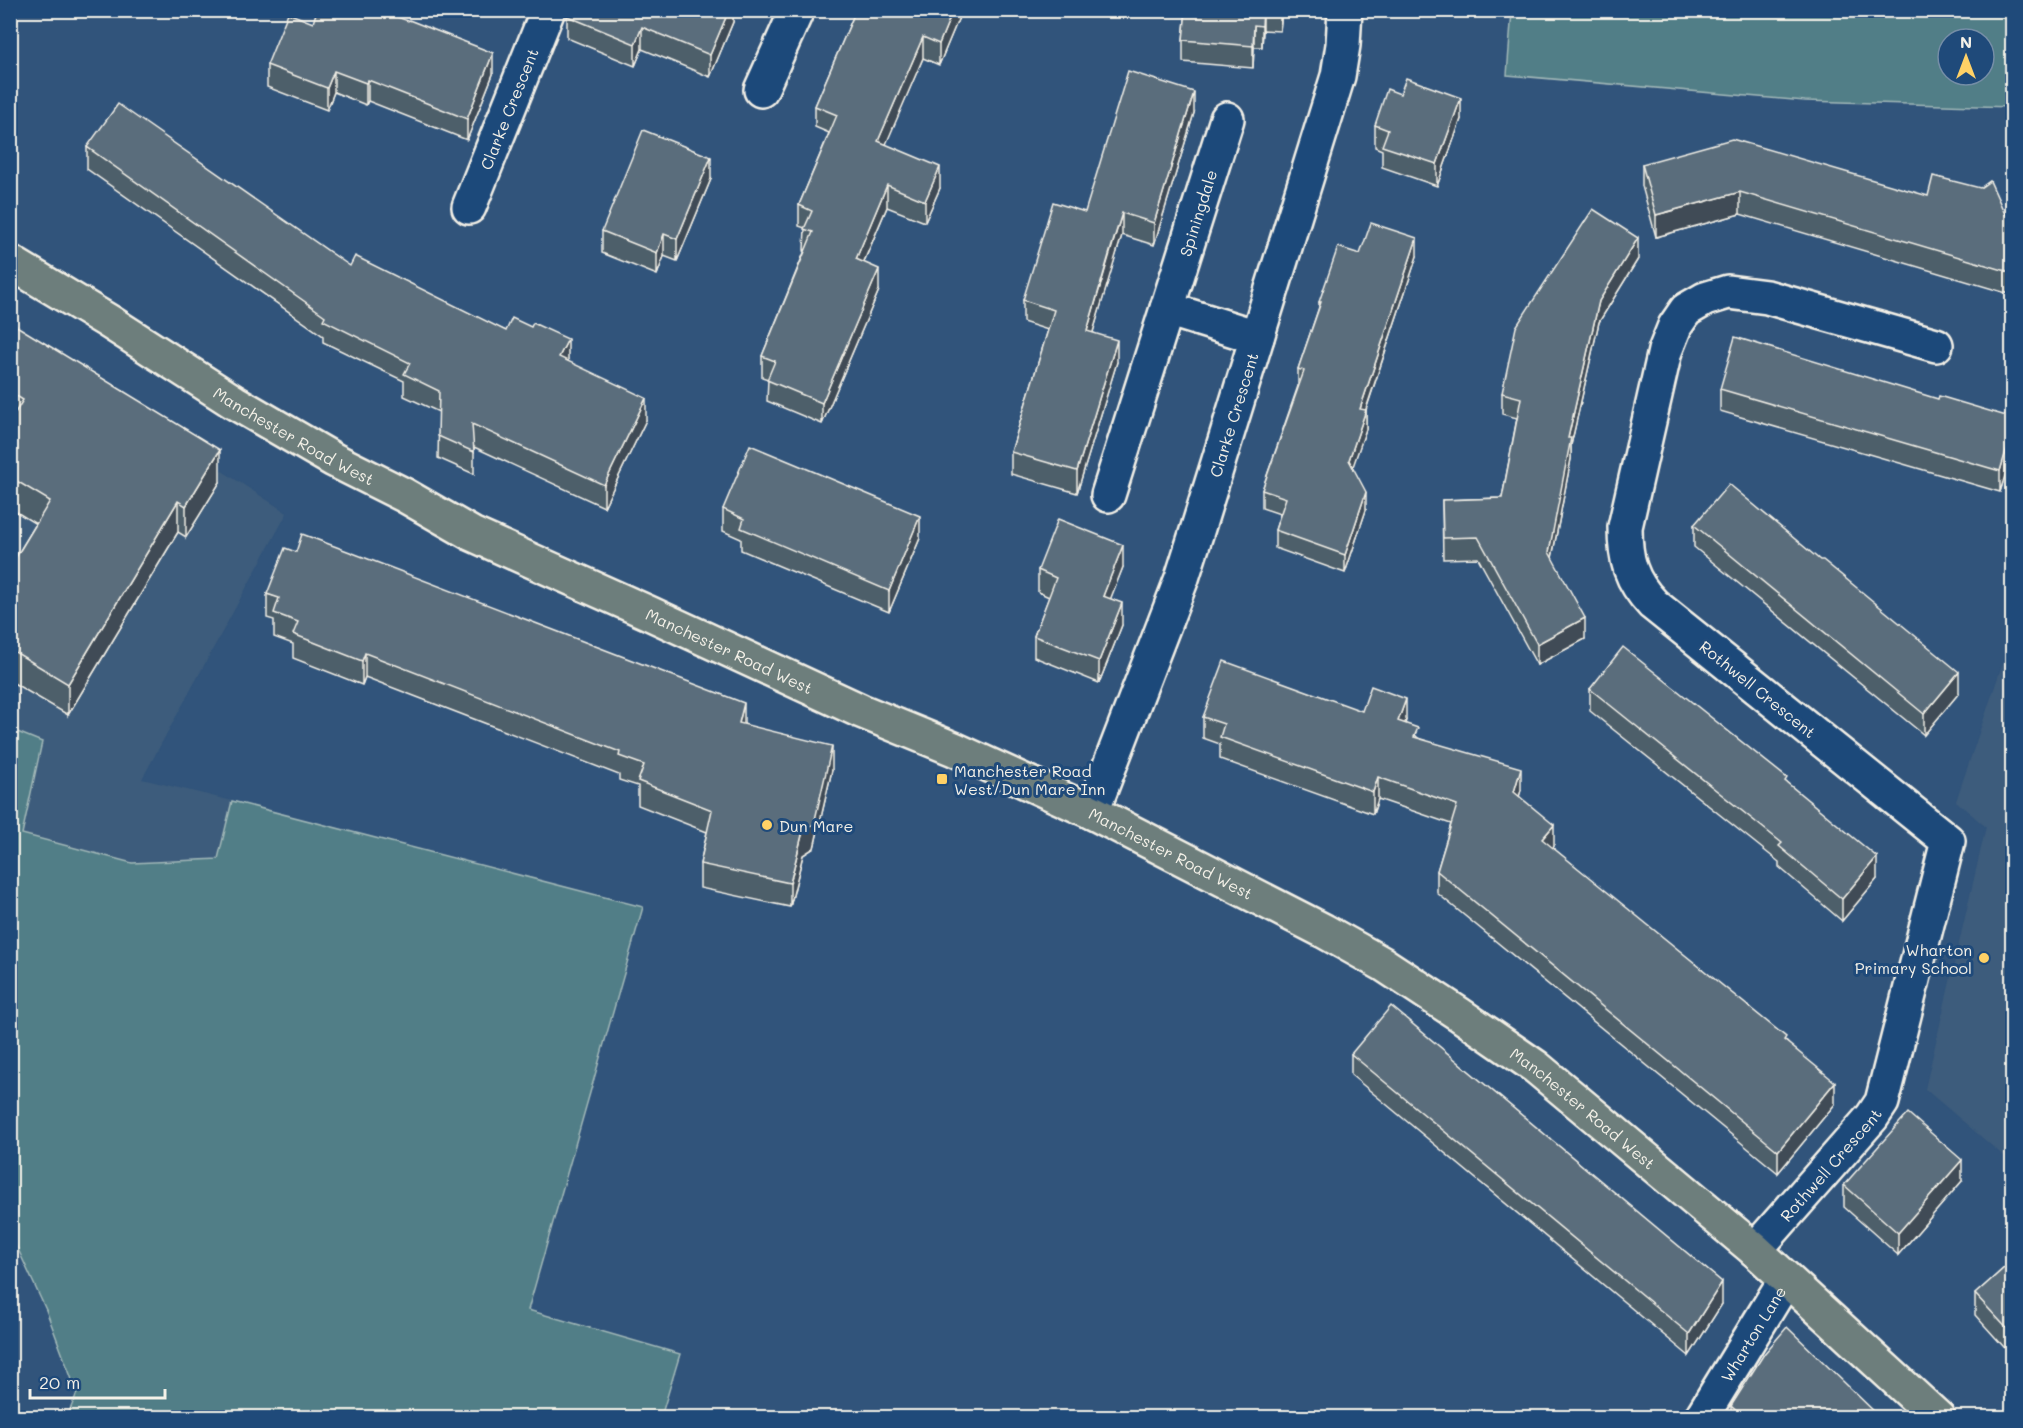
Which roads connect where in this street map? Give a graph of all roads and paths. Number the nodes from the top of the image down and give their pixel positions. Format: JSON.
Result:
{"nodes":[{"id":1,"x":548,"y":10,"type":"edge"},
{"id":2,"x":797,"y":10,"type":"edge"},
{"id":3,"x":1345,"y":10,"type":"edge"},
{"id":4,"x":760,"y":90,"type":"dead end"},
{"id":5,"x":1227,"y":119,"type":"dead end"},
{"id":6,"x":469,"y":207,"type":"dead end"},
{"id":7,"x":20,"y":268,"type":"edge"},
{"id":8,"x":1167,"y":309,"type":"junction"},
{"id":9,"x":1257,"y":337,"type":"junction"},
{"id":10,"x":1936,"y":345,"type":"dead end"},
{"id":11,"x":1108,"y":495,"type":"dead end"},
{"id":12,"x":1092,"y":812,"type":"junction"},
{"id":13,"x":1755,"y":1250,"type":"junction"},
{"id":14,"x":1786,"y":1279,"type":"junction"},
{"id":15,"x":1701,"y":1418,"type":"edge"},
{"id":16,"x":1938,"y":1418,"type":"edge"}],
"edges":[{"from":1,"to":6,"type":"street","name":"Clarke Crescent"},
{"from":2,"to":4,"type":"street"},
{"from":3,"to":9,"type":"street","name":"Clarke Crescent"},
{"from":5,"to":8,"type":"street","name":"Spiningdale"},
{"from":7,"to":12,"type":"main road","name":"Manchester Road West"},
{"from":8,"to":9,"type":"street"},
{"from":8,"to":11,"type":"street","name":"Spiningdale"},
{"from":9,"to":12,"type":"street","name":"Clarke Crescent"},
{"from":10,"to":13,"type":"street","name":"Rothwell Crescent"},
{"from":12,"to":13,"type":"main road","name":"Manchester Road West"},
{"from":13,"to":14,"type":"main road","name":"Manchester Road West"},
{"from":14,"to":15,"type":"street","name":"Wharton Lane"},
{"from":14,"to":16,"type":"main road","name":"Manchester Road West"}]}
